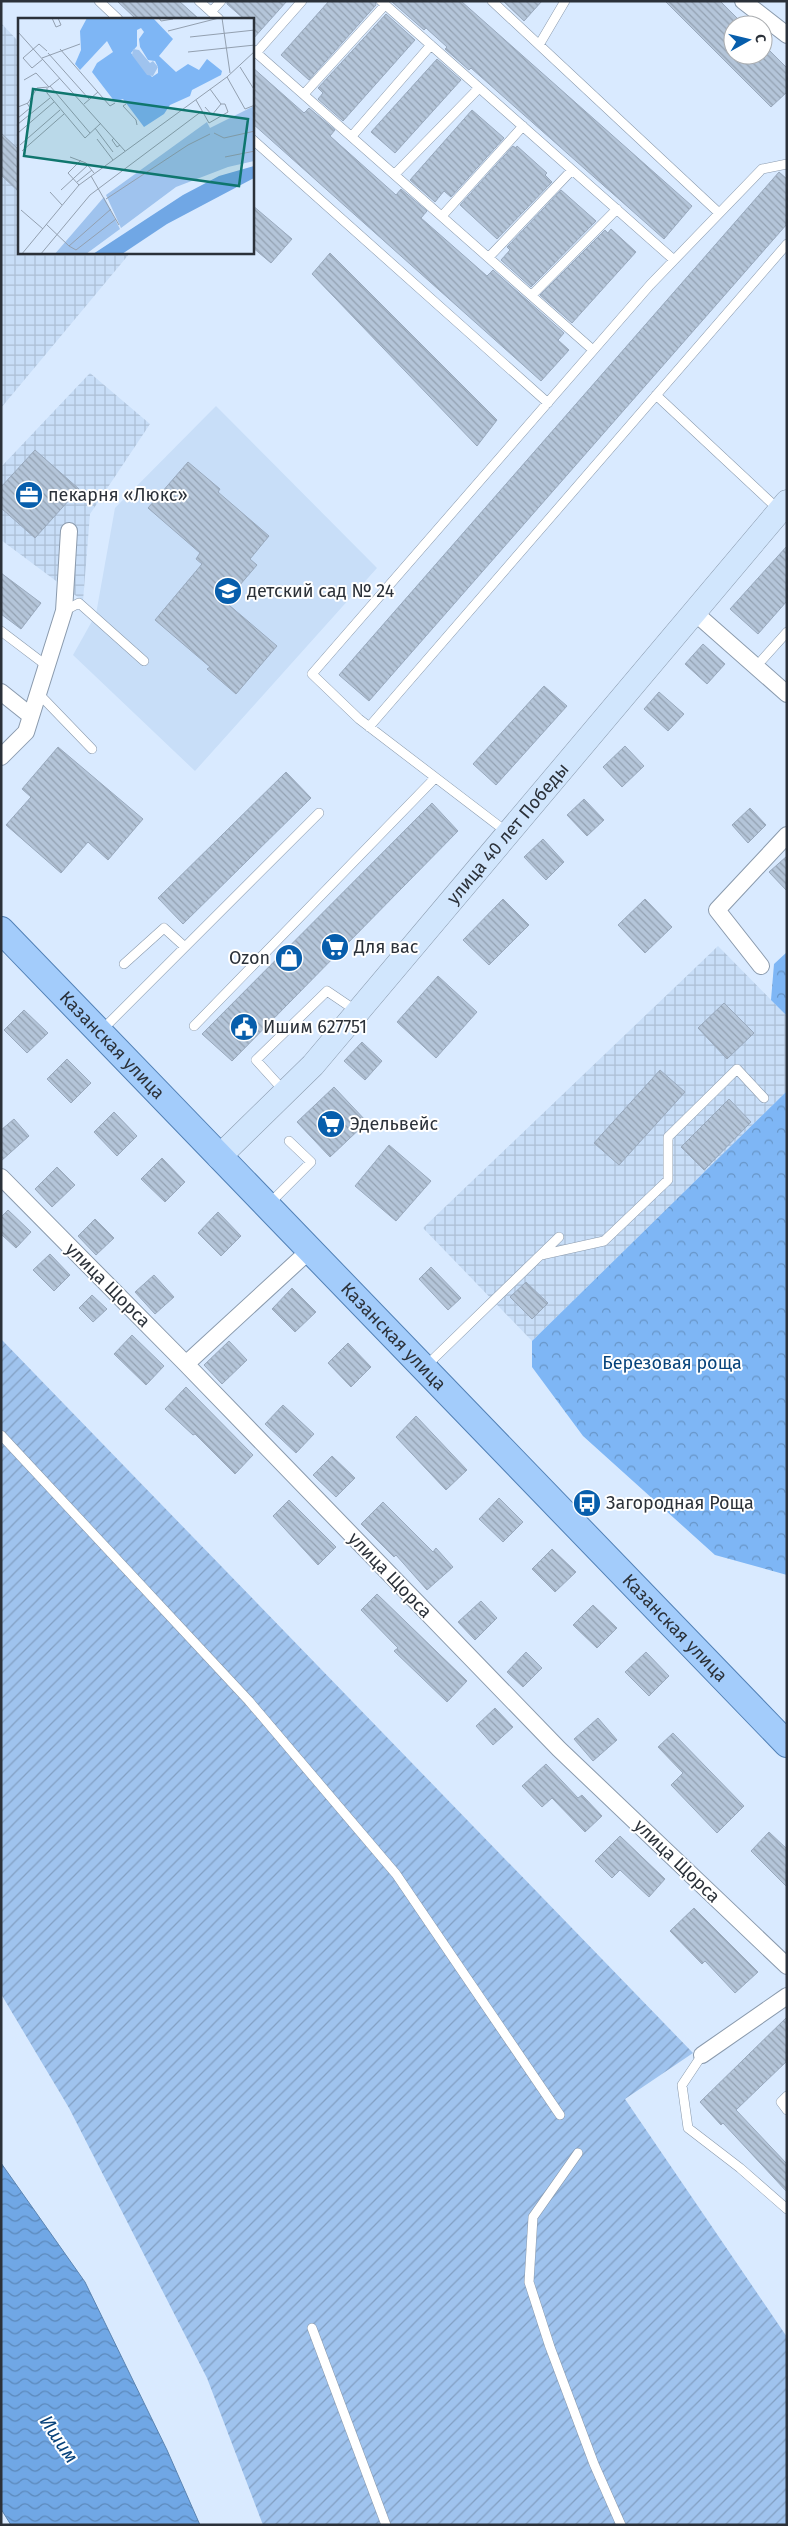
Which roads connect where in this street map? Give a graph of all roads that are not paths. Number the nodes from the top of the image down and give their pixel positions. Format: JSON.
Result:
{"nodes":[{"id":1,"x":98,"y":1,"type":"edge"},
{"id":2,"x":199,"y":1,"type":"edge"},
{"id":3,"x":221,"y":1,"type":"edge"},
{"id":4,"x":302,"y":1,"type":"edge"},
{"id":5,"x":492,"y":1,"type":"edge"},
{"id":6,"x":565,"y":1,"type":"edge"},
{"id":7,"x":743,"y":1,"type":"edge"},
{"id":8,"x":383,"y":3,"type":"edge"},
{"id":9,"x":211,"y":12,"type":"junction"},
{"id":10,"x":117,"y":18,"type":"edge"},
{"id":11,"x":218,"y":18,"type":"edge"},
{"id":12,"x":787,"y":35,"type":"edge"},
{"id":13,"x":430,"y":45,"type":"junction"},
{"id":14,"x":539,"y":45,"type":"junction"},
{"id":15,"x":254,"y":50,"type":"edge"},
{"id":16,"x":479,"y":88,"type":"junction"},
{"id":17,"x":304,"y":94,"type":"junction"},
{"id":18,"x":523,"y":126,"type":"junction"},
{"id":19,"x":352,"y":136,"type":"junction"},
{"id":20,"x":254,"y":141,"type":"edge"},
{"id":21,"x":787,"y":164,"type":"edge"},
{"id":22,"x":572,"y":170,"type":"junction"},
{"id":23,"x":394,"y":174,"type":"junction"},
{"id":24,"x":616,"y":209,"type":"junction"},
{"id":25,"x":719,"y":213,"type":"junction"},
{"id":26,"x":442,"y":216,"type":"junction"},
{"id":27,"x":787,"y":244,"type":"edge"},
{"id":28,"x":488,"y":258,"type":"junction"},
{"id":29,"x":674,"y":260,"type":"junction"},
{"id":30,"x":532,"y":295,"type":"junction"},
{"id":31,"x":593,"y":350,"type":"junction"},
{"id":32,"x":656,"y":395,"type":"junction"},
{"id":33,"x":548,"y":403,"type":"junction"},
{"id":34,"x":783,"y":506,"type":"edge"},
{"id":35,"x":69,"y":531,"type":"dead end"},
{"id":36,"x":64,"y":611,"type":"junction"},
{"id":37,"x":694,"y":612,"type":"junction"},
{"id":38,"x":1,"y":631,"type":"edge"},
{"id":39,"x":787,"y":632,"type":"edge"},
{"id":40,"x":762,"y":660,"type":"dead end"},
{"id":41,"x":144,"y":661,"type":"dead end"},
{"id":42,"x":47,"y":666,"type":"junction"},
{"id":43,"x":1,"y":692,"type":"edge"},
{"id":44,"x":38,"y":693,"type":"junction"},
{"id":45,"x":787,"y":694,"type":"edge"},
{"id":46,"x":31,"y":716,"type":"junction"},
{"id":47,"x":369,"y":727,"type":"junction"},
{"id":48,"x":92,"y":749,"type":"dead end"},
{"id":49,"x":1,"y":757,"type":"edge"},
{"id":50,"x":435,"y":778,"type":"junction"},
{"id":51,"x":319,"y":813,"type":"dead end"},
{"id":52,"x":508,"y":833,"type":"junction"},
{"id":53,"x":787,"y":835,"type":"edge"},
{"id":54,"x":1,"y":930,"type":"edge"},
{"id":55,"x":185,"y":947,"type":"junction"},
{"id":56,"x":124,"y":964,"type":"dead end"},
{"id":57,"x":762,"y":966,"type":"dead end"},
{"id":58,"x":358,"y":1012,"type":"junction"},
{"id":59,"x":194,"y":1026,"type":"dead end"},
{"id":60,"x":101,"y":1031,"type":"junction"},
{"id":61,"x":286,"y":1092,"type":"junction"},
{"id":62,"x":764,"y":1098,"type":"dead end"},
{"id":63,"x":289,"y":1141,"type":"dead end"},
{"id":64,"x":220,"y":1157,"type":"junction"},
{"id":65,"x":1,"y":1177,"type":"edge"},
{"id":66,"x":267,"y":1206,"type":"junction"},
{"id":67,"x":559,"y":1237,"type":"dead end"},
{"id":68,"x":310,"y":1250,"type":"junction"},
{"id":69,"x":541,"y":1255,"type":"junction"},
{"id":70,"x":186,"y":1364,"type":"junction"},
{"id":71,"x":424,"y":1368,"type":"junction"},
{"id":72,"x":1,"y":1435,"type":"edge"},
{"id":73,"x":787,"y":1744,"type":"edge"},
{"id":74,"x":787,"y":1966,"type":"edge"},
{"id":75,"x":787,"y":1996,"type":"edge"},
{"id":76,"x":702,"y":2056,"type":"joint"},
{"id":77,"x":787,"y":2096,"type":"edge"},
{"id":78,"x":787,"y":2110,"type":"edge"},
{"id":79,"x":560,"y":2115,"type":"dead end"},
{"id":80,"x":578,"y":2153,"type":"dead end"},
{"id":81,"x":787,"y":2208,"type":"edge"},
{"id":82,"x":312,"y":2328,"type":"dead end"},
{"id":83,"x":386,"y":2525,"type":"edge"},
{"id":84,"x":621,"y":2525,"type":"edge"}],
"edges":[{"from":1,"to":10,"type":"lane"},
{"from":2,"to":9,"type":"lane"},
{"from":3,"to":9,"type":"lane"},
{"from":4,"to":15,"type":"lane"},
{"from":5,"to":14,"type":"lane"},
{"from":6,"to":14,"type":"lane"},
{"from":7,"to":12,"type":"street"},
{"from":8,"to":13,"type":"lane"},
{"from":8,"to":17,"type":"lane"},
{"from":9,"to":11,"type":"lane"},
{"from":13,"to":16,"type":"lane"},
{"from":13,"to":19,"type":"lane"},
{"from":14,"to":25,"type":"lane"},
{"from":15,"to":17,"type":"lane"},
{"from":16,"to":18,"type":"lane"},
{"from":16,"to":23,"type":"lane"},
{"from":17,"to":19,"type":"lane"},
{"from":18,"to":22,"type":"lane"},
{"from":18,"to":26,"type":"lane"},
{"from":19,"to":23,"type":"lane"},
{"from":20,"to":33,"type":"lane"},
{"from":21,"to":25,"type":"lane"},
{"from":22,"to":24,"type":"lane"},
{"from":22,"to":28,"type":"lane"},
{"from":23,"to":26,"type":"lane"},
{"from":24,"to":29,"type":"lane"},
{"from":24,"to":30,"type":"lane"},
{"from":25,"to":29,"type":"lane"},
{"from":26,"to":28,"type":"lane"},
{"from":27,"to":32,"type":"lane"},
{"from":28,"to":30,"type":"lane"},
{"from":29,"to":31,"type":"lane"},
{"from":30,"to":31,"type":"lane"},
{"from":31,"to":33,"type":"lane"},
{"from":32,"to":34,"type":"lane"},
{"from":32,"to":47,"type":"lane"},
{"from":33,"to":47,"type":"lane"},
{"from":34,"to":37,"type":"street","name":"улица 40 лет Победы"},
{"from":35,"to":36,"type":"street"},
{"from":36,"to":41,"type":"lane"},
{"from":36,"to":42,"type":"street"},
{"from":37,"to":45,"type":"street"},
{"from":37,"to":52,"type":"street","name":"улица 40 лет Победы"},
{"from":38,"to":42,"type":"lane"},
{"from":39,"to":40,"type":"lane"},
{"from":42,"to":44,"type":"street"},
{"from":43,"to":46,"type":"street"},
{"from":44,"to":46,"type":"street"},
{"from":44,"to":48,"type":"lane"},
{"from":46,"to":49,"type":"street"},
{"from":47,"to":50,"type":"lane"},
{"from":50,"to":52,"type":"lane"},
{"from":50,"to":59,"type":"lane"},
{"from":51,"to":55,"type":"lane"},
{"from":52,"to":58,"type":"street","name":"улица 40 лет Победы"},
{"from":53,"to":57,"type":"street"},
{"from":54,"to":60,"type":"main road","name":"Казанская улица"},
{"from":55,"to":56,"type":"lane"},
{"from":55,"to":60,"type":"lane"},
{"from":58,"to":61,"type":"street","name":"улица 40 лет Победы"},
{"from":58,"to":61,"type":"lane"},
{"from":60,"to":64,"type":"main road","name":"Казанская улица"},
{"from":61,"to":64,"type":"street","name":"улица 40 лет Победы"},
{"from":62,"to":69,"type":"lane"},
{"from":63,"to":66,"type":"lane"},
{"from":64,"to":66,"type":"main road","name":"Казанская улица"},
{"from":65,"to":70,"type":"street","name":"улица Щорса"},
{"from":66,"to":68,"type":"main road","name":"Казанская улица"},
{"from":67,"to":69,"type":"lane"},
{"from":68,"to":70,"type":"street"},
{"from":68,"to":71,"type":"main road","name":"Казанская улица"},
{"from":69,"to":71,"type":"lane"},
{"from":70,"to":74,"type":"street","name":"улица Щорса"},
{"from":71,"to":73,"type":"main road","name":"Казанская улица"},
{"from":72,"to":79,"type":"lane"},
{"from":75,"to":76,"type":"street"},
{"from":76,"to":81,"type":"lane"},
{"from":77,"to":78,"type":"lane"},
{"from":80,"to":84,"type":"lane"},
{"from":82,"to":83,"type":"lane"}]}
